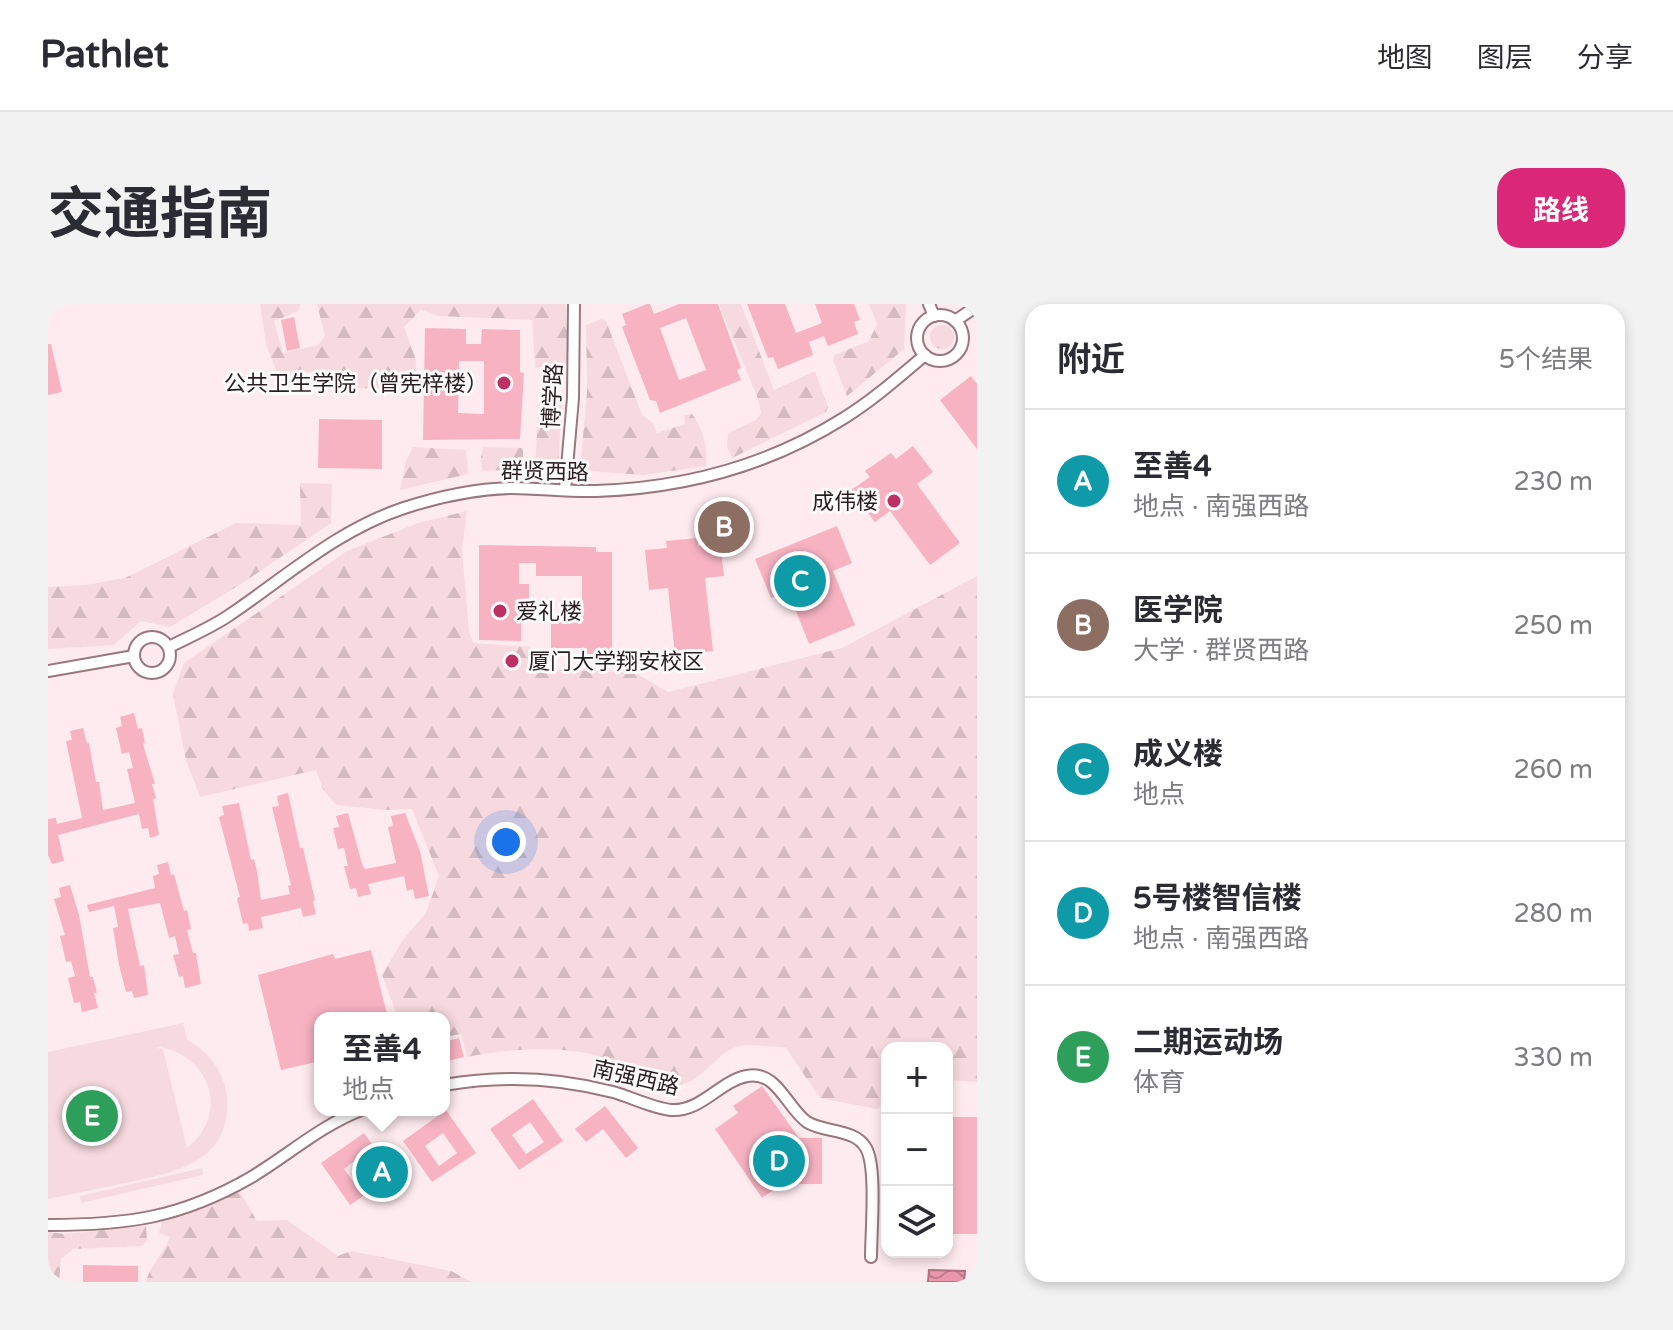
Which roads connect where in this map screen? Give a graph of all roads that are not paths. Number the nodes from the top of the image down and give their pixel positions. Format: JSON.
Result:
{"nodes":[{"id":1,"x":574,"y":304,"type":"edge"},
{"id":2,"x":929,"y":304,"type":"edge"},
{"id":3,"x":977,"y":306,"type":"edge"},
{"id":4,"x":934,"y":316,"type":"junction"},
{"id":5,"x":955,"y":321,"type":"junction"},
{"id":6,"x":925,"y":355,"type":"junction"},
{"id":7,"x":565,"y":490,"type":"junction"},
{"id":8,"x":169,"y":647,"type":"junction"},
{"id":9,"x":134,"y":656,"type":"junction"},
{"id":10,"x":48,"y":671,"type":"edge"},
{"id":11,"x":450,"y":1084,"type":"edge"},
{"id":12,"x":350,"y":1116,"type":"edge"},
{"id":13,"x":48,"y":1225,"type":"edge"},
{"id":14,"x":871,"y":1257,"type":"dead end"}],
"edges":[{"from":1,"to":7,"type":"street","name":"博学路"},
{"from":2,"to":4,"type":"street"},
{"from":3,"to":5,"type":"street"},
{"from":4,"to":5,"type":"street"},
{"from":4,"to":6,"type":"street"},
{"from":5,"to":6,"type":"street"},
{"from":6,"to":7,"type":"street","name":"群贤西路"},
{"from":7,"to":8,"type":"street","name":"群贤西路"},
{"from":8,"to":9,"type":"street"},
{"from":8,"to":9,"type":"street"},
{"from":9,"to":10,"type":"street"},
{"from":11,"to":14,"type":"street","name":"南强西路"},
{"from":12,"to":13,"type":"street"}]}
